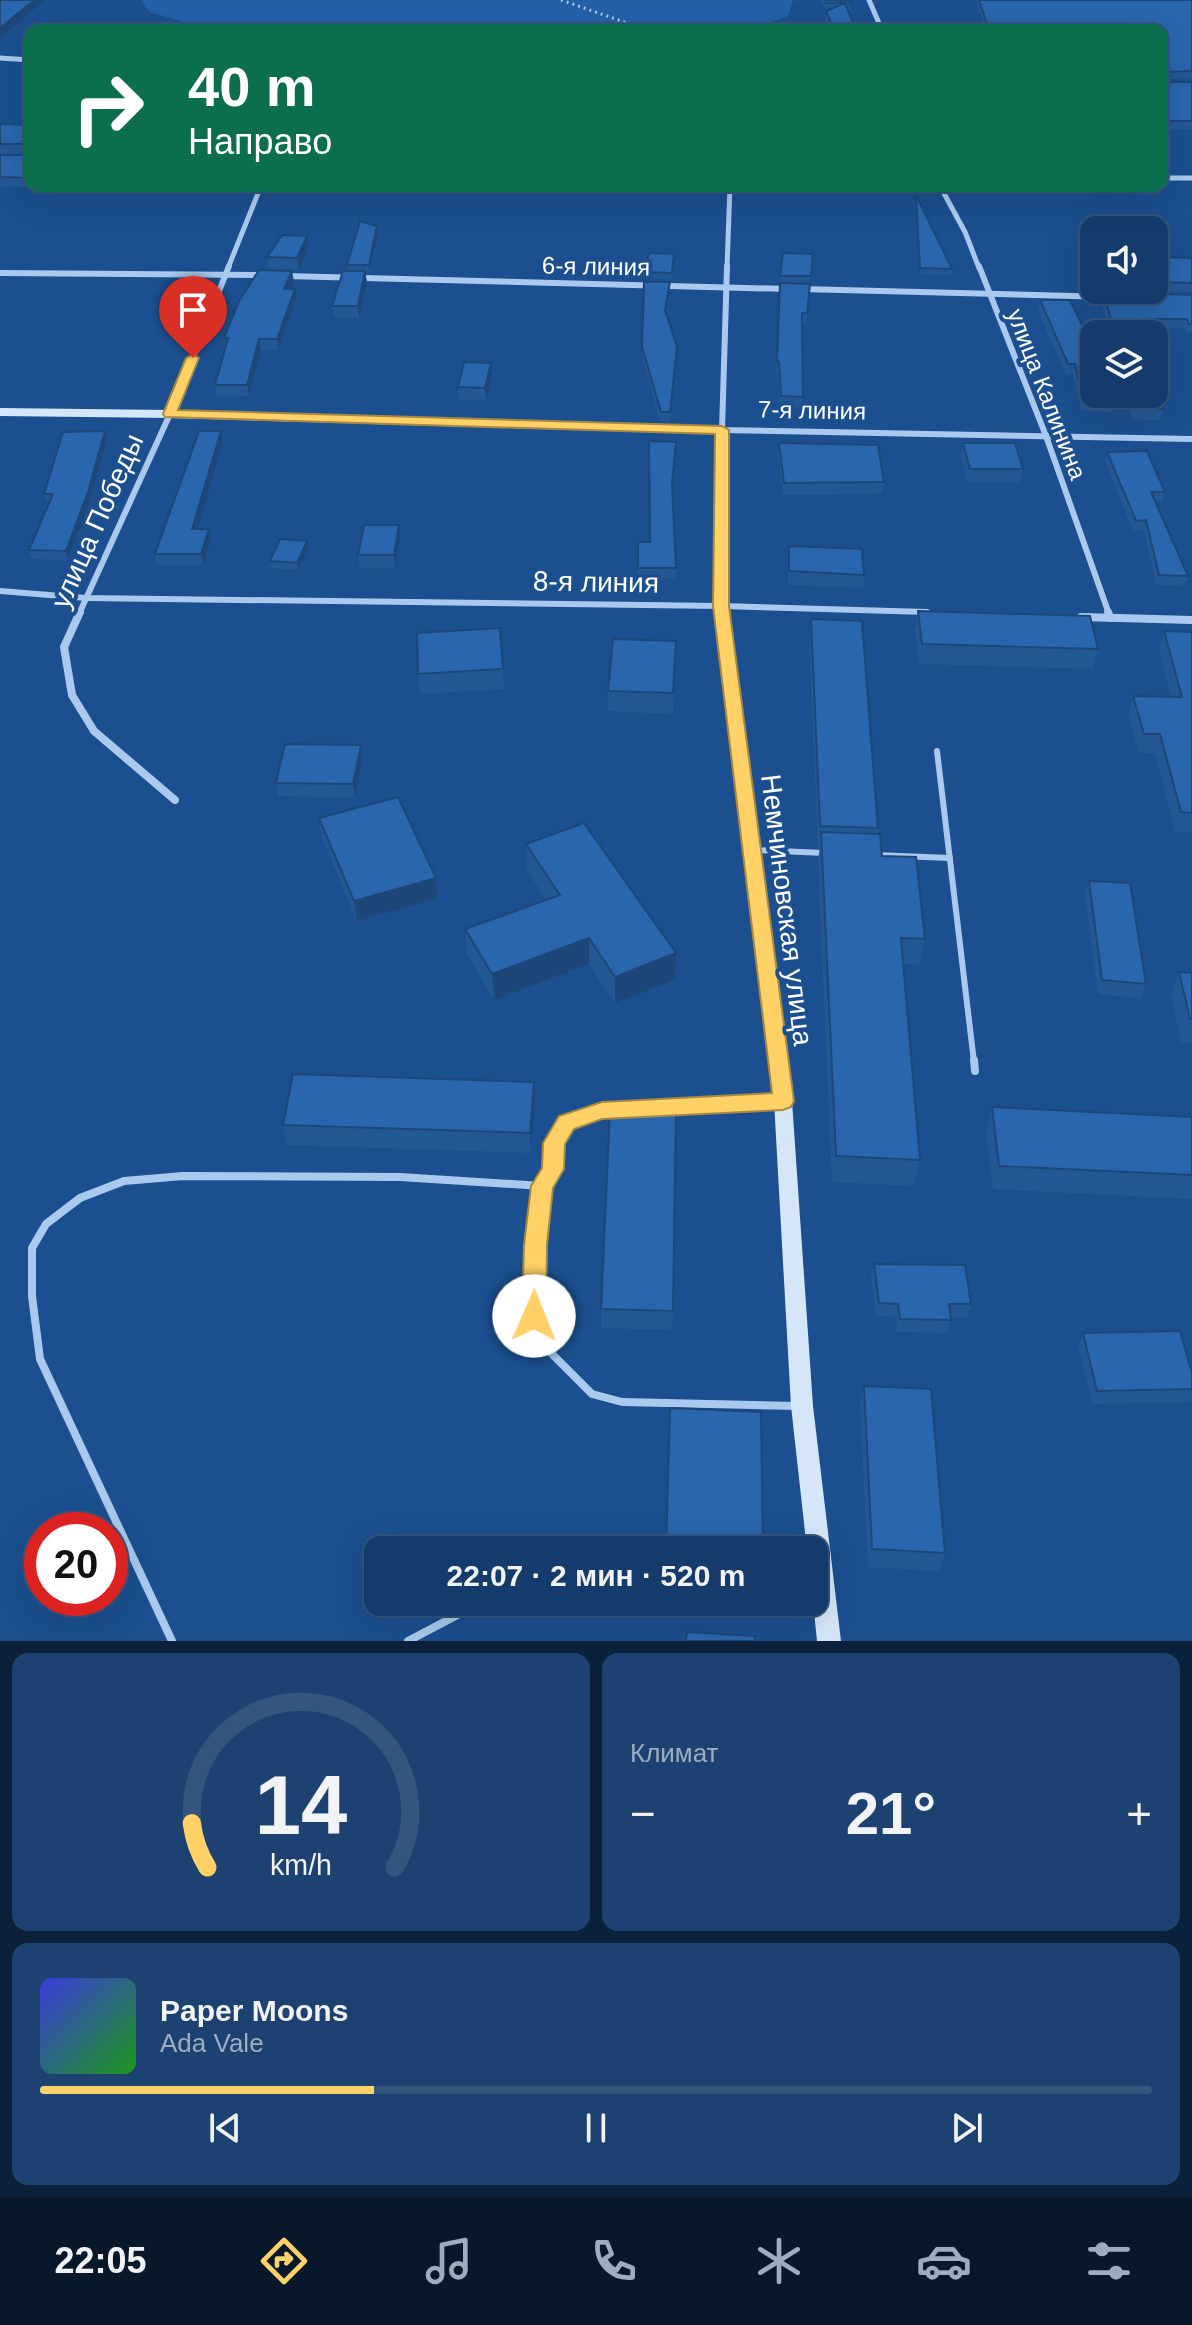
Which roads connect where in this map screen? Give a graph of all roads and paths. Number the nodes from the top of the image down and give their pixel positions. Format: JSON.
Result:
{"nodes":[{"id":1,"x":561,"y":0,"type":"edge"},
{"id":2,"x":869,"y":0,"type":"edge"},
{"id":3,"x":630,"y":24,"type":"edge"},
{"id":4,"x":879,"y":24,"type":"edge"},
{"id":5,"x":0,"y":58,"type":"edge"},
{"id":6,"x":24,"y":60,"type":"edge"},
{"id":7,"x":1168,"y":178,"type":"edge"},
{"id":8,"x":1192,"y":178,"type":"edge"},
{"id":9,"x":259,"y":192,"type":"edge"},
{"id":10,"x":730,"y":192,"type":"edge"},
{"id":11,"x":943,"y":192,"type":"edge"},
{"id":12,"x":0,"y":273,"type":"edge"},
{"id":13,"x":227,"y":274,"type":"junction"},
{"id":14,"x":725,"y":287,"type":"junction"},
{"id":15,"x":989,"y":295,"type":"junction"},
{"id":16,"x":1080,"y":296,"type":"edge"},
{"id":17,"x":0,"y":412,"type":"edge"},
{"id":18,"x":170,"y":414,"type":"junction"},
{"id":19,"x":722,"y":430,"type":"junction"},
{"id":20,"x":1046,"y":436,"type":"junction"},
{"id":21,"x":1192,"y":439,"type":"edge"},
{"id":22,"x":0,"y":591,"type":"edge"},
{"id":23,"x":86,"y":598,"type":"junction"},
{"id":24,"x":721,"y":606,"type":"junction"},
{"id":25,"x":939,"y":613,"type":"edge"},
{"id":26,"x":1063,"y":617,"type":"edge"},
{"id":27,"x":1110,"y":618,"type":"junction"},
{"id":28,"x":1192,"y":620,"type":"edge"},
{"id":29,"x":937,"y":751,"type":"dead end"},
{"id":30,"x":175,"y":800,"type":"dead end"},
{"id":31,"x":751,"y":850,"type":"junction"},
{"id":32,"x":828,"y":853,"type":"edge"},
{"id":33,"x":858,"y":854,"type":"edge"},
{"id":34,"x":950,"y":858,"type":"junction"},
{"id":35,"x":975,"y":1071,"type":"dead end"},
{"id":36,"x":783,"y":1101,"type":"junction"},
{"id":37,"x":542,"y":1186,"type":"junction"},
{"id":38,"x":802,"y":1406,"type":"junction"},
{"id":39,"x":813,"y":1536,"type":"edge"},
{"id":40,"x":455,"y":1616,"type":"edge"},
{"id":41,"x":823,"y":1616,"type":"edge"},
{"id":42,"x":172,"y":1641,"type":"edge"},
{"id":43,"x":408,"y":1641,"type":"edge"},
{"id":44,"x":829,"y":1641,"type":"edge"}],
"edges":[{"from":1,"to":3,"type":"path"},
{"from":2,"to":4,"type":"street"},
{"from":5,"to":6,"type":"street"},
{"from":7,"to":8,"type":"street"},
{"from":9,"to":13,"type":"street","name":"улица Победы"},
{"from":10,"to":14,"type":"street","name":"Немчиновская улица"},
{"from":11,"to":15,"type":"street","name":"улица Калинина"},
{"from":12,"to":13,"type":"street","name":"6-я линия"},
{"from":13,"to":14,"type":"street","name":"6-я линия"},
{"from":13,"to":18,"type":"street","name":"улица Победы"},
{"from":14,"to":15,"type":"street","name":"6-я линия"},
{"from":14,"to":19,"type":"street","name":"Немчиновская улица"},
{"from":15,"to":16,"type":"street","name":"6-я линия"},
{"from":15,"to":20,"type":"street","name":"улица Калинина"},
{"from":17,"to":18,"type":"main road","name":"7-я линия"},
{"from":18,"to":19,"type":"main road","name":"7-я линия"},
{"from":18,"to":23,"type":"street","name":"улица Победы"},
{"from":19,"to":20,"type":"street","name":"7-я линия"},
{"from":19,"to":24,"type":"main road","name":"Немчиновская улица"},
{"from":20,"to":21,"type":"street","name":"7-я линия"},
{"from":20,"to":27,"type":"street","name":"улица Калинина"},
{"from":22,"to":23,"type":"street","name":"8-я линия"},
{"from":23,"to":24,"type":"street","name":"8-я линия"},
{"from":23,"to":30,"type":"street","name":"улица Победы"},
{"from":24,"to":25,"type":"street","name":"8-я линия"},
{"from":24,"to":31,"type":"main road","name":"Немчиновская улица"},
{"from":26,"to":27,"type":"street"},
{"from":27,"to":28,"type":"street"},
{"from":29,"to":34,"type":"lane"},
{"from":31,"to":32,"type":"lane"},
{"from":31,"to":36,"type":"main road","name":"Немчиновская улица"},
{"from":33,"to":34,"type":"lane"},
{"from":34,"to":35,"type":"lane"},
{"from":36,"to":37,"type":"lane"},
{"from":36,"to":38,"type":"main road","name":"Немчиновская улица"},
{"from":37,"to":38,"type":"lane"},
{"from":37,"to":42,"type":"lane"},
{"from":38,"to":39,"type":"main road","name":"Немчиновская улица"},
{"from":40,"to":43,"type":"lane"},
{"from":41,"to":44,"type":"main road","name":"Немчиновская улица"}]}
